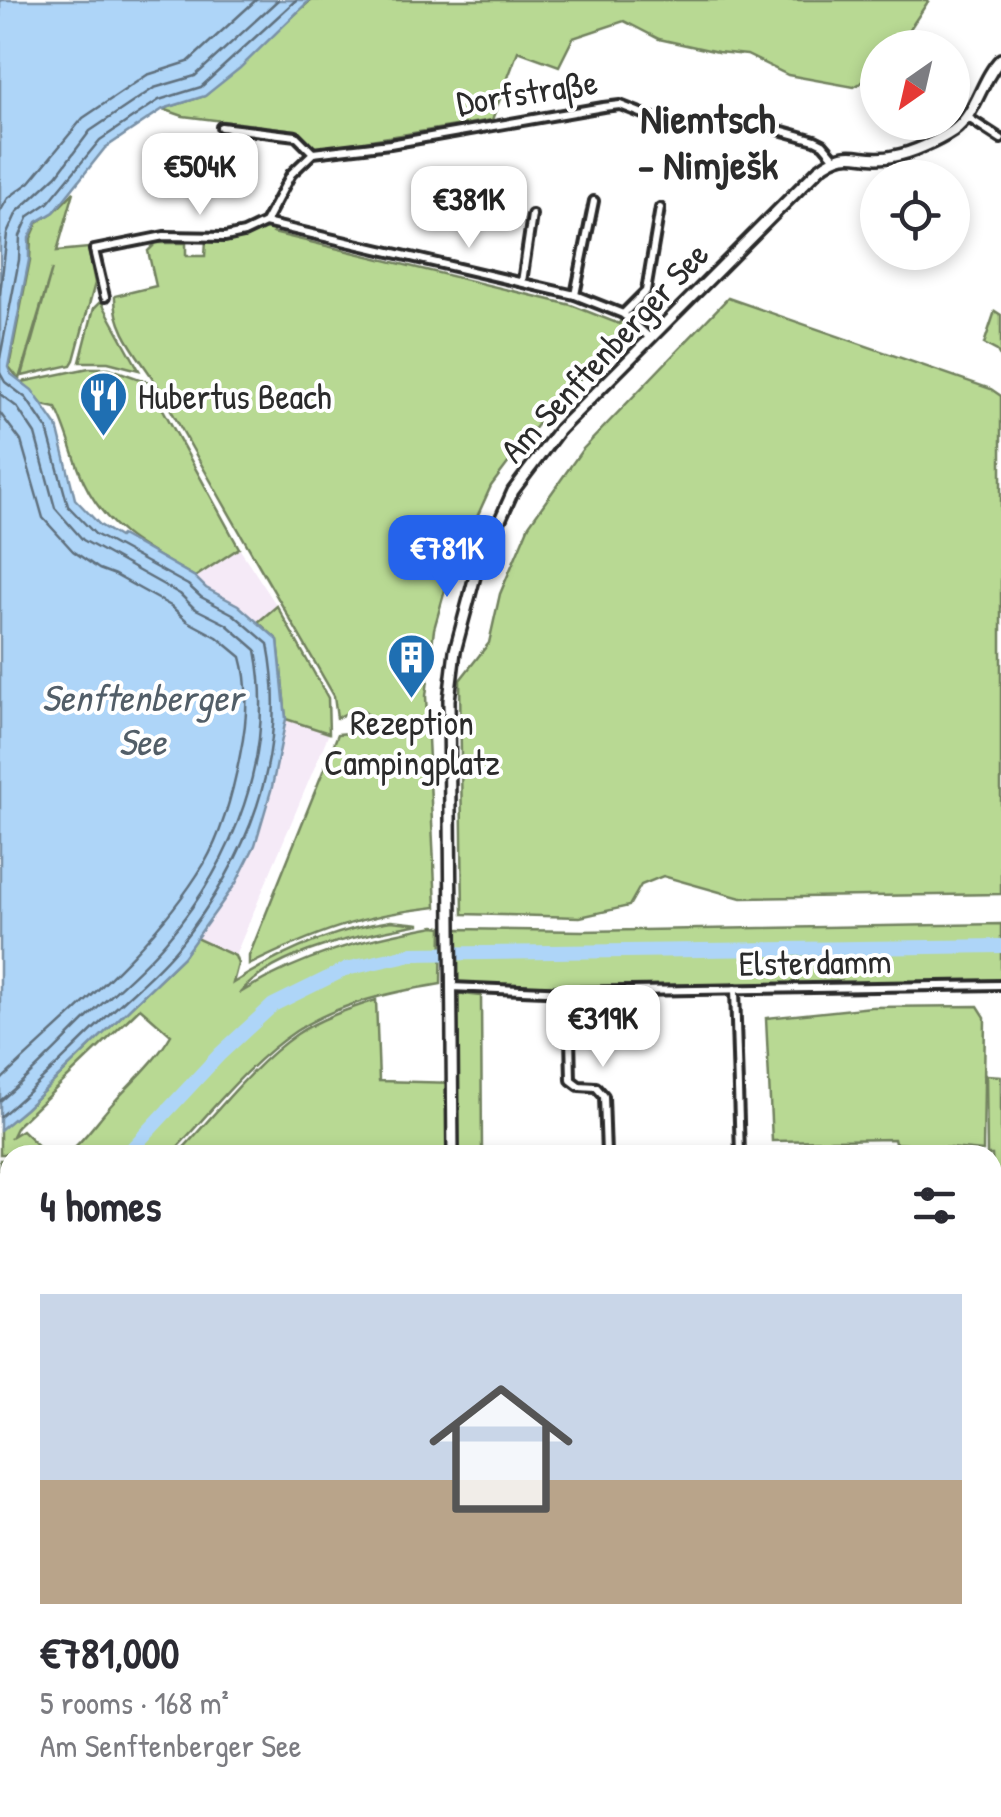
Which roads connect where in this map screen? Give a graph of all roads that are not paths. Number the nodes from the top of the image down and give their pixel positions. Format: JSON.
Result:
{"nodes":[{"id":1,"x":1001,"y":58,"type":"edge"},
{"id":2,"x":970,"y":111,"type":"edge"},
{"id":3,"x":970,"y":119,"type":"edge"},
{"id":4,"x":220,"y":126,"type":"dead end"},
{"id":5,"x":1001,"y":139,"type":"edge"},
{"id":6,"x":932,"y":140,"type":"edge"},
{"id":7,"x":313,"y":153,"type":"junction"},
{"id":8,"x":834,"y":158,"type":"junction"},
{"id":9,"x":594,"y":201,"type":"dead end"},
{"id":10,"x":660,"y":208,"type":"dead end"},
{"id":11,"x":532,"y":215,"type":"dead end"},
{"id":12,"x":264,"y":223,"type":"junction"},
{"id":13,"x":522,"y":282,"type":"junction"},
{"id":14,"x":105,"y":296,"type":"dead end"},
{"id":15,"x":574,"y":296,"type":"junction"},
{"id":16,"x":623,"y":314,"type":"junction"},
{"id":17,"x":650,"y":338,"type":"junction"},
{"id":18,"x":450,"y":982,"type":"junction"},
{"id":19,"x":1001,"y":984,"type":"edge"},
{"id":20,"x":735,"y":989,"type":"junction"},
{"id":21,"x":569,"y":992,"type":"junction"},
{"id":22,"x":453,"y":1145,"type":"edge"},
{"id":23,"x":606,"y":1145,"type":"edge"},
{"id":24,"x":740,"y":1145,"type":"edge"}],
"edges":[{"from":1,"to":2,"type":"street"},
{"from":3,"to":5,"type":"street"},
{"from":4,"to":7,"type":"street"},
{"from":6,"to":8,"type":"street"},
{"from":7,"to":8,"type":"street","name":"Dorfstraße"},
{"from":7,"to":12,"type":"street"},
{"from":8,"to":17,"type":"street","name":"Am Senftenberger See"},
{"from":9,"to":15,"type":"street"},
{"from":10,"to":16,"type":"street"},
{"from":11,"to":13,"type":"street"},
{"from":12,"to":13,"type":"street"},
{"from":12,"to":14,"type":"street"},
{"from":13,"to":15,"type":"street"},
{"from":15,"to":16,"type":"street"},
{"from":16,"to":17,"type":"street"},
{"from":17,"to":18,"type":"street","name":"Am Senftenberger See"},
{"from":18,"to":21,"type":"street","name":"Elsterdamm"},
{"from":18,"to":22,"type":"street","name":"Am Senftenberger See"},
{"from":19,"to":20,"type":"street","name":"Elsterdamm"},
{"from":20,"to":21,"type":"street","name":"Elsterdamm"},
{"from":20,"to":24,"type":"street"},
{"from":21,"to":23,"type":"street"}]}
